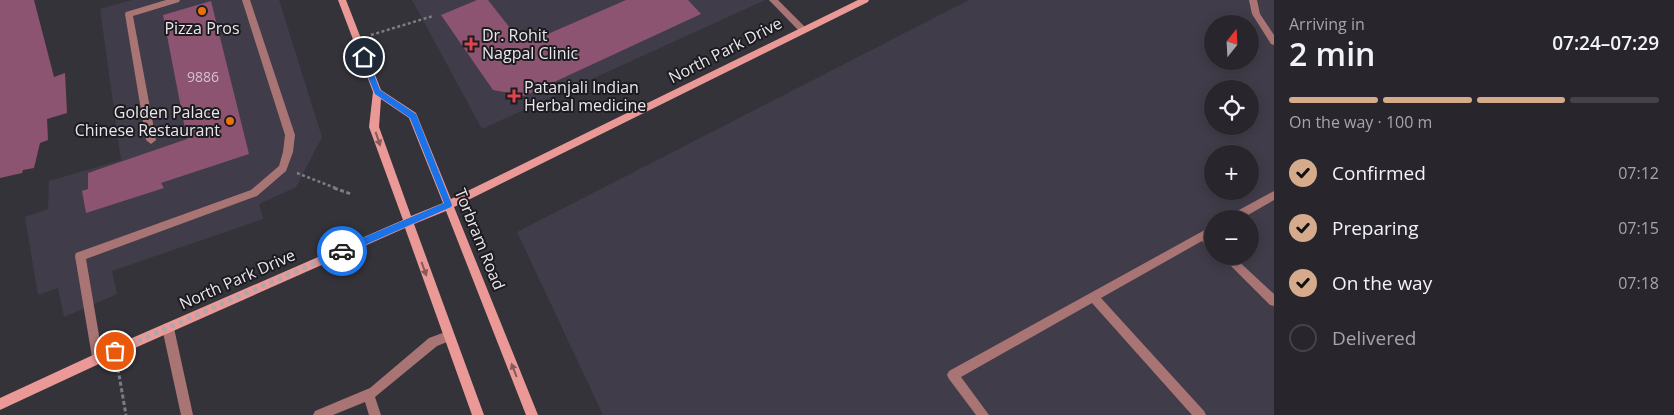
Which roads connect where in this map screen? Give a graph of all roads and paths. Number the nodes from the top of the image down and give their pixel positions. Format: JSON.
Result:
{"nodes":[{"id":1,"x":176,"y":0,"type":"edge"},
{"id":2,"x":246,"y":0,"type":"edge"},
{"id":3,"x":773,"y":0,"type":"edge"},
{"id":4,"x":865,"y":0,"type":"edge"},
{"id":5,"x":1253,"y":0,"type":"edge"},
{"id":6,"x":343,"y":1,"type":"edge"},
{"id":7,"x":433,"y":16,"type":"dead end"},
{"id":8,"x":803,"y":30,"type":"junction"},
{"id":9,"x":357,"y":40,"type":"junction"},
{"id":10,"x":1274,"y":42,"type":"edge"},
{"id":11,"x":377,"y":92,"type":"junction"},
{"id":12,"x":151,"y":140,"type":"dead end"},
{"id":13,"x":283,"y":168,"type":"junction"},
{"id":14,"x":351,"y":194,"type":"dead end"},
{"id":15,"x":1274,"y":195,"type":"edge"},
{"id":16,"x":448,"y":205,"type":"junction"},
{"id":17,"x":1248,"y":210,"type":"edge"},
{"id":18,"x":407,"y":223,"type":"junction"},
{"id":19,"x":1204,"y":234,"type":"edge"},
{"id":20,"x":1236,"y":265,"type":"edge"},
{"id":21,"x":1094,"y":297,"type":"junction"},
{"id":22,"x":1274,"y":301,"type":"edge"},
{"id":23,"x":168,"y":328,"type":"junction"},
{"id":24,"x":448,"y":336,"type":"junction"},
{"id":25,"x":115,"y":351,"type":"junction"},
{"id":26,"x":97,"y":359,"type":"junction"},
{"id":27,"x":368,"y":394,"type":"junction"},
{"id":28,"x":0,"y":404,"type":"edge"},
{"id":29,"x":335,"y":412,"type":"edge"},
{"id":30,"x":126,"y":415,"type":"edge"},
{"id":31,"x":187,"y":415,"type":"edge"},
{"id":32,"x":319,"y":415,"type":"edge"},
{"id":33,"x":375,"y":415,"type":"edge"},
{"id":34,"x":478,"y":415,"type":"edge"},
{"id":35,"x":532,"y":415,"type":"edge"},
{"id":36,"x":983,"y":415,"type":"edge"},
{"id":37,"x":1200,"y":415,"type":"edge"}],
"edges":[{"from":1,"to":12,"type":"lane"},
{"from":2,"to":13,"type":"lane"},
{"from":3,"to":8,"type":"lane"},
{"from":4,"to":8,"type":"main road","name":"North Park Drive"},
{"from":5,"to":10,"type":"lane"},
{"from":6,"to":9,"type":"main road"},
{"from":7,"to":9,"type":"path"},
{"from":8,"to":16,"type":"main road","name":"North Park Drive"},
{"from":9,"to":11,"type":"main road"},
{"from":11,"to":16,"type":"main road","name":"Torbram Road"},
{"from":11,"to":18,"type":"main road","one_way":true},
{"from":13,"to":14,"type":"path"},
{"from":13,"to":26,"type":"lane"},
{"from":15,"to":17,"type":"lane"},
{"from":16,"to":18,"type":"main road","name":"North Park Drive"},
{"from":35,"to":16,"type":"main road","name":"Torbram Road","one_way":true},
{"from":18,"to":23,"type":"main road","name":"North Park Drive"},
{"from":18,"to":24,"type":"main road","one_way":true},
{"from":19,"to":21,"type":"lane"},
{"from":20,"to":22,"type":"lane"},
{"from":21,"to":36,"type":"lane"},
{"from":21,"to":37,"type":"lane"},
{"from":23,"to":25,"type":"main road","name":"North Park Drive"},
{"from":23,"to":31,"type":"lane"},
{"from":24,"to":27,"type":"lane"},
{"from":24,"to":34,"type":"main road"},
{"from":25,"to":26,"type":"main road","name":"North Park Drive"},
{"from":25,"to":30,"type":"path"},
{"from":26,"to":28,"type":"main road","name":"North Park Drive"},
{"from":27,"to":29,"type":"lane"},
{"from":27,"to":33,"type":"lane"},
{"from":29,"to":32,"type":"lane"}]}
